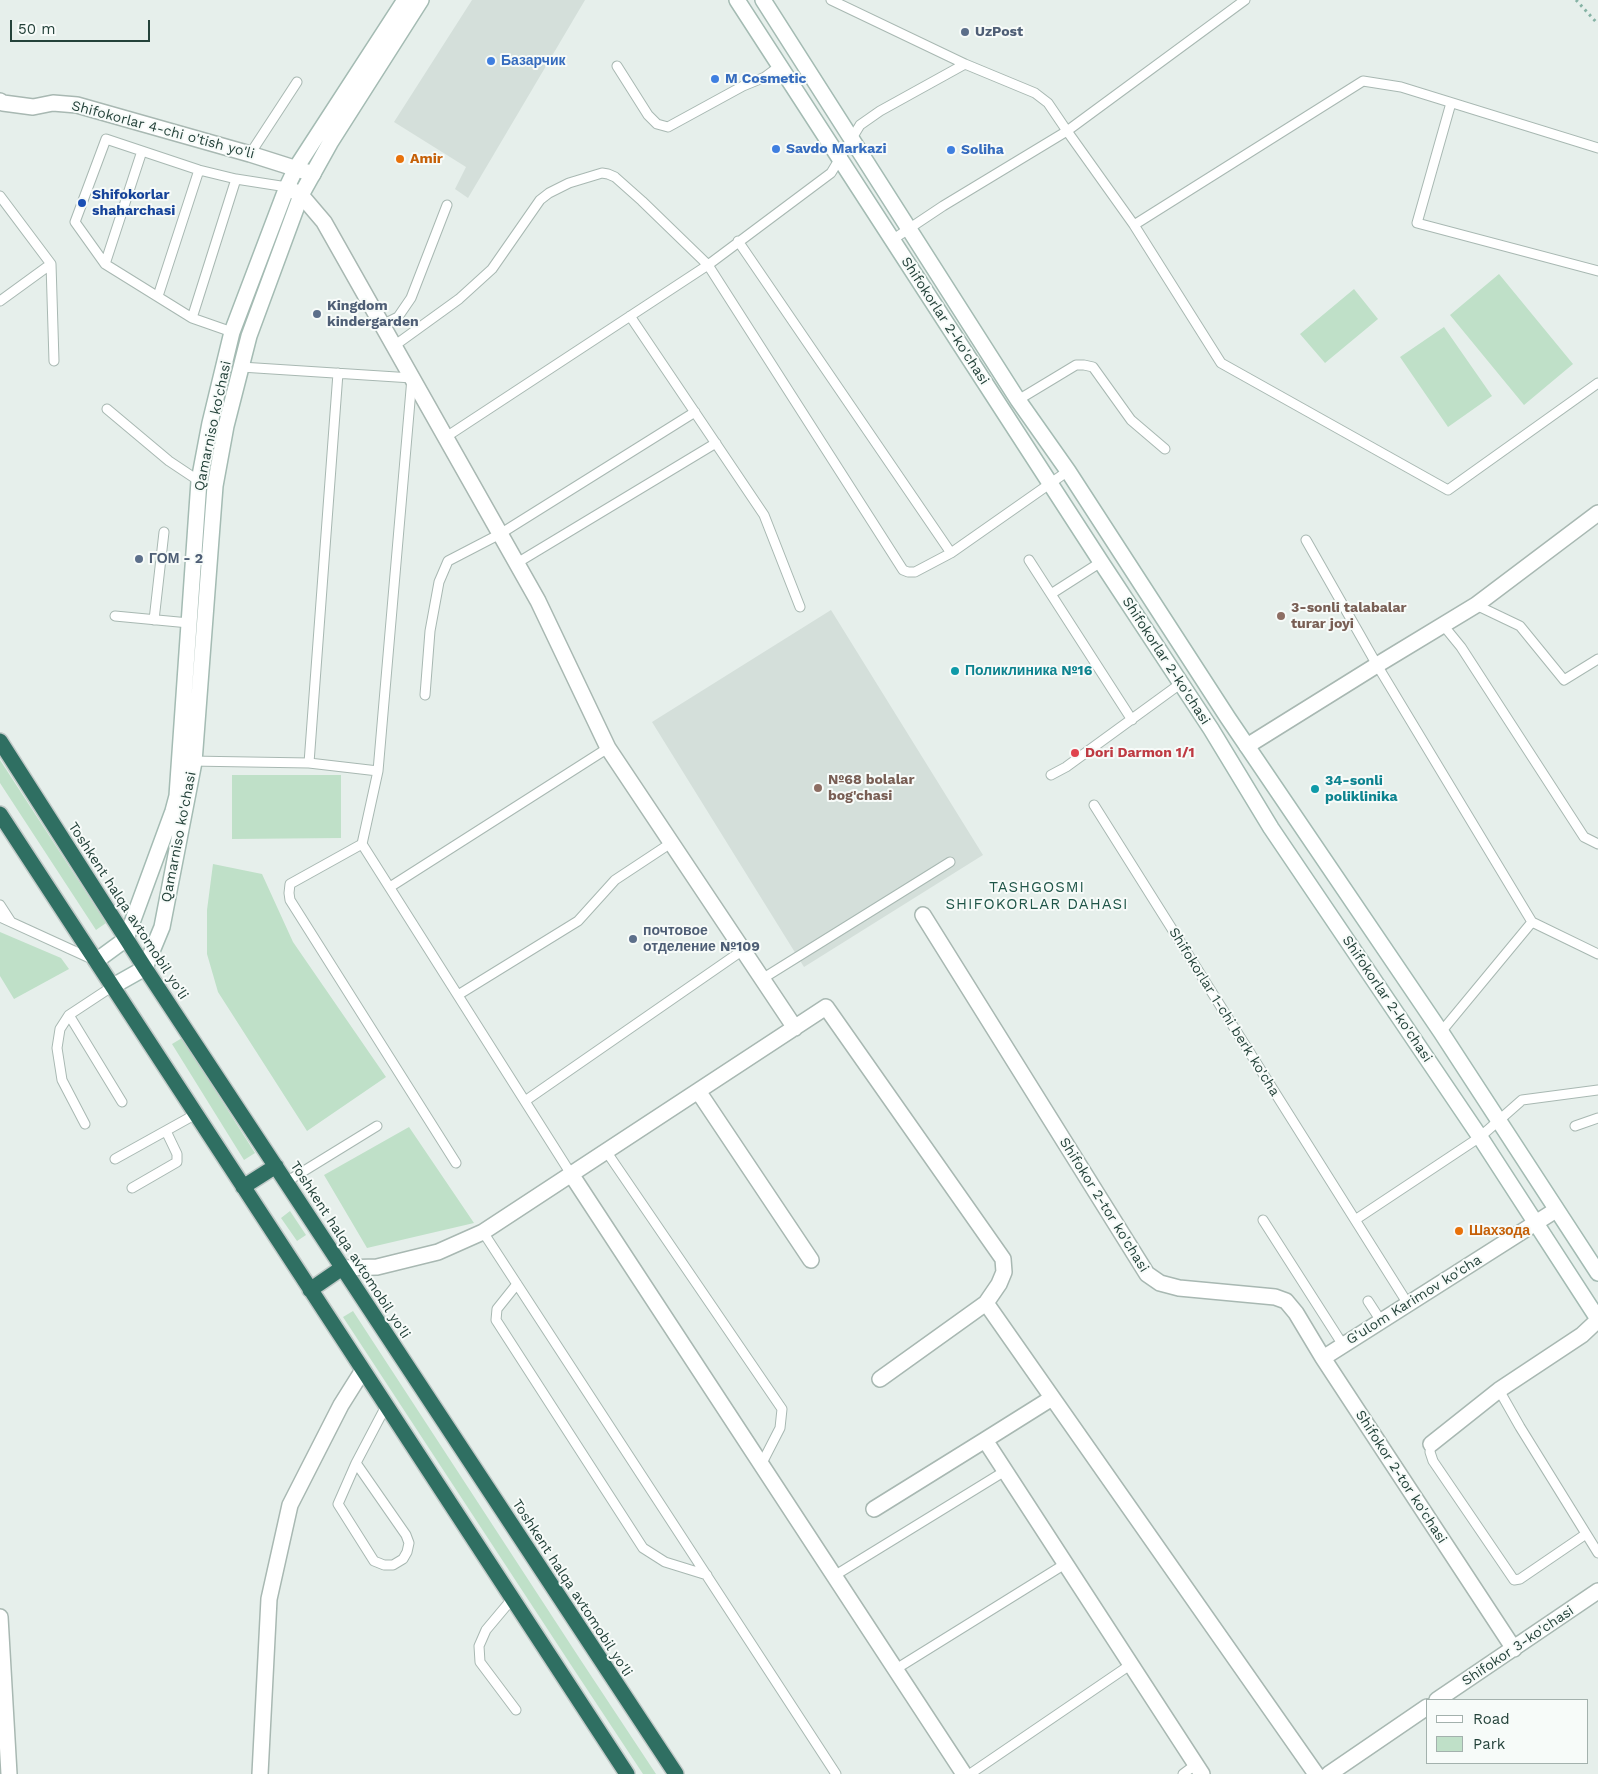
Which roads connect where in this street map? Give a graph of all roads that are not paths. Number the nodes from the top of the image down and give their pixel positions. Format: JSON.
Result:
{"nodes":[{"id":1,"x":405,"y":0,"type":"edge"},
{"id":2,"x":421,"y":0,"type":"edge"},
{"id":3,"x":737,"y":0,"type":"edge"},
{"id":4,"x":763,"y":0,"type":"edge"},
{"id":5,"x":831,"y":0,"type":"edge"},
{"id":6,"x":1245,"y":0,"type":"edge"},
{"id":7,"x":965,"y":64,"type":"junction"},
{"id":8,"x":617,"y":66,"type":"dead end"},
{"id":9,"x":780,"y":66,"type":"junction"},
{"id":10,"x":297,"y":82,"type":"dead end"},
{"id":11,"x":1,"y":104,"type":"edge"},
{"id":12,"x":1451,"y":104,"type":"junction"},
{"id":13,"x":1066,"y":131,"type":"junction"},
{"id":14,"x":852,"y":139,"type":"junction"},
{"id":15,"x":1598,"y":148,"type":"edge"},
{"id":16,"x":142,"y":150,"type":"junction"},
{"id":17,"x":250,"y":154,"type":"junction"},
{"id":18,"x":840,"y":160,"type":"junction"},
{"id":19,"x":296,"y":168,"type":"junction"},
{"id":20,"x":199,"y":170,"type":"junction"},
{"id":21,"x":313,"y":174,"type":"junction"},
{"id":22,"x":236,"y":179,"type":"junction"},
{"id":23,"x":287,"y":186,"type":"junction"},
{"id":24,"x":301,"y":195,"type":"junction"},
{"id":25,"x":0,"y":196,"type":"edge"},
{"id":26,"x":447,"y":205,"type":"dead end"},
{"id":27,"x":1134,"y":225,"type":"junction"},
{"id":28,"x":910,"y":229,"type":"junction"},
{"id":29,"x":892,"y":240,"type":"junction"},
{"id":30,"x":738,"y":241,"type":"junction"},
{"id":31,"x":51,"y":264,"type":"junction"},
{"id":32,"x":106,"y":264,"type":"junction"},
{"id":33,"x":708,"y":265,"type":"junction"},
{"id":34,"x":1598,"y":271,"type":"edge"},
{"id":35,"x":158,"y":296,"type":"junction"},
{"id":36,"x":0,"y":301,"type":"edge"},
{"id":37,"x":630,"y":316,"type":"junction"},
{"id":38,"x":192,"y":318,"type":"junction"},
{"id":39,"x":382,"y":325,"type":"junction"},
{"id":40,"x":232,"y":332,"type":"junction"},
{"id":41,"x":249,"y":336,"type":"junction"},
{"id":42,"x":394,"y":346,"type":"junction"},
{"id":43,"x":54,"y":361,"type":"dead end"},
{"id":44,"x":241,"y":367,"type":"junction"},
{"id":45,"x":338,"y":373,"type":"junction"},
{"id":46,"x":412,"y":378,"type":"junction"},
{"id":47,"x":1598,"y":383,"type":"edge"},
{"id":48,"x":1018,"y":400,"type":"junction"},
{"id":49,"x":108,"y":409,"type":"dead end"},
{"id":50,"x":695,"y":412,"type":"junction"},
{"id":51,"x":446,"y":437,"type":"junction"},
{"id":52,"x":716,"y":443,"type":"junction"},
{"id":53,"x":1165,"y":449,"type":"dead end"},
{"id":54,"x":1068,"y":471,"type":"junction"},
{"id":55,"x":199,"y":481,"type":"junction"},
{"id":56,"x":1050,"y":483,"type":"junction"},
{"id":57,"x":1598,"y":513,"type":"edge"},
{"id":58,"x":164,"y":532,"type":"dead end"},
{"id":59,"x":500,"y":534,"type":"junction"},
{"id":60,"x":1306,"y":540,"type":"dead end"},
{"id":61,"x":951,"y":553,"type":"junction"},
{"id":62,"x":1029,"y":560,"type":"dead end"},
{"id":63,"x":1101,"y":562,"type":"junction"},
{"id":64,"x":517,"y":563,"type":"junction"},
{"id":65,"x":1051,"y":594,"type":"junction"},
{"id":66,"x":1476,"y":605,"type":"junction"},
{"id":67,"x":800,"y":607,"type":"dead end"},
{"id":68,"x":115,"y":616,"type":"dead end"},
{"id":69,"x":154,"y":620,"type":"junction"},
{"id":70,"x":189,"y":623,"type":"junction"},
{"id":71,"x":1443,"y":625,"type":"junction"},
{"id":72,"x":1598,"y":659,"type":"edge"},
{"id":73,"x":1377,"y":665,"type":"junction"},
{"id":74,"x":1180,"y":684,"type":"junction"},
{"id":75,"x":424,"y":695,"type":"dead end"},
{"id":76,"x":1132,"y":720,"type":"junction"},
{"id":77,"x":0,"y":741,"type":"edge"},
{"id":78,"x":1247,"y":746,"type":"junction"},
{"id":79,"x":608,"y":748,"type":"junction"},
{"id":80,"x":187,"y":761,"type":"junction"},
{"id":81,"x":309,"y":763,"type":"junction"},
{"id":82,"x":378,"y":771,"type":"junction"},
{"id":83,"x":1051,"y":775,"type":"dead end"},
{"id":84,"x":1094,"y":805,"type":"dead end"},
{"id":85,"x":0,"y":814,"type":"edge"},
{"id":86,"x":671,"y":843,"type":"junction"},
{"id":87,"x":362,"y":844,"type":"junction"},
{"id":88,"x":1598,"y":844,"type":"edge"},
{"id":89,"x":950,"y":862,"type":"dead end"},
{"id":90,"x":390,"y":886,"type":"junction"},
{"id":91,"x":0,"y":905,"type":"edge"},
{"id":92,"x":923,"y":915,"type":"dead end"},
{"id":93,"x":0,"y":917,"type":"edge"},
{"id":94,"x":11,"y":922,"type":"junction"},
{"id":95,"x":1532,"y":922,"type":"junction"},
{"id":96,"x":126,"y":939,"type":"junction"},
{"id":97,"x":743,"y":950,"type":"junction"},
{"id":98,"x":1598,"y":954,"type":"edge"},
{"id":99,"x":96,"y":961,"type":"junction"},
{"id":100,"x":145,"y":968,"type":"junction"},
{"id":101,"x":762,"y":979,"type":"junction"},
{"id":102,"x":113,"y":986,"type":"junction"},
{"id":103,"x":458,"y":995,"type":"junction"},
{"id":104,"x":69,"y":1015,"type":"junction"},
{"id":105,"x":795,"y":1028,"type":"junction"},
{"id":106,"x":1441,"y":1032,"type":"junction"},
{"id":107,"x":698,"y":1091,"type":"junction"},
{"id":108,"x":1597,"y":1093,"type":"edge"},
{"id":109,"x":525,"y":1101,"type":"junction"},
{"id":110,"x":122,"y":1102,"type":"dead end"},
{"id":111,"x":196,"y":1114,"type":"junction"},
{"id":112,"x":1598,"y":1118,"type":"edge"},
{"id":113,"x":1498,"y":1120,"type":"junction"},
{"id":114,"x":85,"y":1124,"type":"dead end"},
{"id":115,"x":377,"y":1126,"type":"dead end"},
{"id":116,"x":1574,"y":1126,"type":"dead end"},
{"id":117,"x":166,"y":1131,"type":"junction"},
{"id":118,"x":1480,"y":1137,"type":"junction"},
{"id":119,"x":606,"y":1151,"type":"junction"},
{"id":120,"x":116,"y":1159,"type":"dead end"},
{"id":121,"x":456,"y":1162,"type":"dead end"},
{"id":122,"x":276,"y":1166,"type":"junction"},
{"id":123,"x":571,"y":1174,"type":"junction"},
{"id":124,"x":286,"y":1182,"type":"junction"},
{"id":125,"x":243,"y":1187,"type":"junction"},
{"id":126,"x":132,"y":1188,"type":"dead end"},
{"id":127,"x":1556,"y":1210,"type":"junction"},
{"id":128,"x":1263,"y":1220,"type":"dead end"},
{"id":129,"x":1355,"y":1220,"type":"junction"},
{"id":130,"x":1537,"y":1223,"type":"junction"},
{"id":131,"x":483,"y":1232,"type":"junction"},
{"id":132,"x":811,"y":1260,"type":"dead end"},
{"id":133,"x":342,"y":1268,"type":"junction"},
{"id":134,"x":1598,"y":1273,"type":"edge"},
{"id":135,"x":517,"y":1284,"type":"junction"},
{"id":136,"x":310,"y":1290,"type":"junction"},
{"id":137,"x":1368,"y":1301,"type":"dead end"},
{"id":138,"x":986,"y":1303,"type":"junction"},
{"id":139,"x":1408,"y":1304,"type":"junction"},
{"id":140,"x":1598,"y":1319,"type":"edge"},
{"id":141,"x":1381,"y":1321,"type":"junction"},
{"id":142,"x":1343,"y":1345,"type":"junction"},
{"id":143,"x":1323,"y":1358,"type":"junction"},
{"id":144,"x":363,"y":1370,"type":"junction"},
{"id":145,"x":880,"y":1379,"type":"dead end"},
{"id":146,"x":1499,"y":1390,"type":"junction"},
{"id":147,"x":1052,"y":1398,"type":"junction"},
{"id":148,"x":386,"y":1406,"type":"junction"},
{"id":149,"x":985,"y":1440,"type":"junction"},
{"id":150,"x":1431,"y":1444,"type":"joint"},
{"id":151,"x":356,"y":1463,"type":"junction"},
{"id":152,"x":761,"y":1465,"type":"junction"},
{"id":153,"x":1005,"y":1471,"type":"junction"},
{"id":154,"x":874,"y":1509,"type":"dead end"},
{"id":155,"x":1586,"y":1534,"type":"junction"},
{"id":156,"x":1598,"y":1553,"type":"edge"},
{"id":157,"x":1065,"y":1564,"type":"junction"},
{"id":158,"x":706,"y":1575,"type":"junction"},
{"id":159,"x":834,"y":1576,"type":"junction"},
{"id":160,"x":1598,"y":1591,"type":"edge"},
{"id":161,"x":512,"y":1599,"type":"junction"},
{"id":162,"x":0,"y":1617,"type":"edge"},
{"id":163,"x":1514,"y":1649,"type":"junction"},
{"id":164,"x":1130,"y":1665,"type":"junction"},
{"id":165,"x":896,"y":1669,"type":"junction"},
{"id":166,"x":1439,"y":1699,"type":"edge"},
{"id":167,"x":1426,"y":1708,"type":"edge"},
{"id":168,"x":516,"y":1710,"type":"dead end"},
{"id":169,"x":1193,"y":1771,"type":"edge"},
{"id":170,"x":9,"y":1774,"type":"edge"},
{"id":171,"x":260,"y":1774,"type":"edge"},
{"id":172,"x":627,"y":1774,"type":"edge"},
{"id":173,"x":676,"y":1774,"type":"edge"},
{"id":174,"x":836,"y":1774,"type":"edge"},
{"id":175,"x":964,"y":1774,"type":"edge"},
{"id":176,"x":970,"y":1774,"type":"edge"},
{"id":177,"x":1316,"y":1774,"type":"edge"},
{"id":178,"x":1329,"y":1774,"type":"edge"}],
"edges":[{"from":1,"to":19,"type":"street","name":"Qamarniso ko'chasi"},
{"from":2,"to":21,"type":"street","name":"Qamarniso ko'chasi"},
{"from":3,"to":9,"type":"street","name":"Shifokorlar 2-ko'chasi"},
{"from":4,"to":14,"type":"street","name":"Shifokorlar 2-ko'chasi"},
{"from":5,"to":7,"type":"lane"},
{"from":6,"to":13,"type":"lane"},
{"from":7,"to":13,"type":"lane"},
{"from":7,"to":14,"type":"lane"},
{"from":8,"to":9,"type":"lane"},
{"from":9,"to":18,"type":"street","name":"Shifokorlar 2-ko'chasi"},
{"from":10,"to":17,"type":"lane"},
{"from":11,"to":17,"type":"street","name":"Shifokorlar 4-chi o'tish yo'li"},
{"from":12,"to":15,"type":"lane"},
{"from":12,"to":27,"type":"lane"},
{"from":12,"to":34,"type":"lane"},
{"from":13,"to":27,"type":"lane"},
{"from":13,"to":28,"type":"lane"},
{"from":14,"to":18,"type":"lane"},
{"from":14,"to":28,"type":"street","name":"Shifokorlar 2-ko'chasi"},
{"from":16,"to":20,"type":"lane"},
{"from":16,"to":32,"type":"lane"},
{"from":16,"to":32,"type":"lane"},
{"from":17,"to":19,"type":"street","name":"Shifokorlar 4-chi o'tish yo'li"},
{"from":18,"to":29,"type":"street","name":"Shifokorlar 2-ko'chasi"},
{"from":18,"to":30,"type":"lane"},
{"from":19,"to":21,"type":"street","name":"Shifokorlar 4-chi o'tish yo'li"},
{"from":19,"to":23,"type":"street","name":"Qamarniso ko'chasi"},
{"from":20,"to":22,"type":"lane"},
{"from":20,"to":35,"type":"lane"},
{"from":21,"to":24,"type":"street","name":"Qamarniso ko'chasi"},
{"from":22,"to":23,"type":"lane"},
{"from":22,"to":38,"type":"lane"},
{"from":23,"to":24,"type":"street"},
{"from":23,"to":40,"type":"street","name":"Qamarniso ko'chasi"},
{"from":24,"to":39,"type":"street"},
{"from":24,"to":41,"type":"street","name":"Qamarniso ko'chasi"},
{"from":25,"to":31,"type":"lane"},
{"from":26,"to":39,"type":"lane"},
{"from":27,"to":47,"type":"lane"},
{"from":28,"to":29,"type":"lane"},
{"from":28,"to":48,"type":"street","name":"Shifokorlar 2-ko'chasi"},
{"from":29,"to":56,"type":"street","name":"Shifokorlar 2-ko'chasi"},
{"from":30,"to":33,"type":"lane"},
{"from":30,"to":61,"type":"lane"},
{"from":31,"to":36,"type":"lane"},
{"from":31,"to":43,"type":"lane"},
{"from":32,"to":35,"type":"lane"},
{"from":33,"to":37,"type":"lane"},
{"from":33,"to":42,"type":"lane"},
{"from":33,"to":61,"type":"lane"},
{"from":35,"to":38,"type":"lane"},
{"from":37,"to":50,"type":"lane"},
{"from":37,"to":51,"type":"lane"},
{"from":38,"to":40,"type":"lane"},
{"from":39,"to":42,"type":"street"},
{"from":40,"to":41,"type":"street"},
{"from":40,"to":55,"type":"street","name":"Qamarniso ko'chasi"},
{"from":41,"to":44,"type":"street","name":"Qamarniso ko'chasi"},
{"from":42,"to":46,"type":"street"},
{"from":44,"to":45,"type":"lane"},
{"from":44,"to":80,"type":"street","name":"Qamarniso ko'chasi"},
{"from":45,"to":46,"type":"lane"},
{"from":45,"to":81,"type":"lane"},
{"from":46,"to":51,"type":"street"},
{"from":46,"to":82,"type":"lane"},
{"from":48,"to":53,"type":"lane"},
{"from":48,"to":54,"type":"street","name":"Shifokorlar 2-ko'chasi"},
{"from":49,"to":55,"type":"lane"},
{"from":50,"to":52,"type":"lane"},
{"from":50,"to":59,"type":"lane"},
{"from":51,"to":59,"type":"street"},
{"from":52,"to":64,"type":"lane"},
{"from":52,"to":67,"type":"lane"},
{"from":54,"to":56,"type":"lane"},
{"from":54,"to":78,"type":"street","name":"Shifokorlar 2-ko'chasi"},
{"from":55,"to":70,"type":"street","name":"Qamarniso ko'chasi"},
{"from":56,"to":61,"type":"lane"},
{"from":56,"to":63,"type":"street","name":"Shifokorlar 2-ko'chasi"},
{"from":57,"to":66,"type":"street"},
{"from":58,"to":69,"type":"lane"},
{"from":59,"to":64,"type":"street"},
{"from":59,"to":75,"type":"lane"},
{"from":60,"to":73,"type":"lane"},
{"from":62,"to":65,"type":"lane"},
{"from":63,"to":65,"type":"lane"},
{"from":63,"to":74,"type":"street","name":"Shifokorlar 2-ko'chasi"},
{"from":64,"to":79,"type":"street"},
{"from":65,"to":76,"type":"lane"},
{"from":66,"to":71,"type":"street"},
{"from":66,"to":72,"type":"lane"},
{"from":68,"to":69,"type":"lane"},
{"from":69,"to":70,"type":"lane"},
{"from":70,"to":80,"type":"street","name":"Qamarniso ko'chasi"},
{"from":71,"to":73,"type":"street"},
{"from":71,"to":88,"type":"lane"},
{"from":73,"to":78,"type":"street"},
{"from":73,"to":95,"type":"lane"},
{"from":74,"to":76,"type":"lane"},
{"from":74,"to":118,"type":"street","name":"Shifokorlar 2-ko'chasi"},
{"from":76,"to":83,"type":"lane"},
{"from":77,"to":96,"type":"highway","name":"Toshkent halqa avtomobil yo'li"},
{"from":78,"to":106,"type":"street","name":"Shifokorlar 2-ko'chasi"},
{"from":79,"to":86,"type":"street"},
{"from":79,"to":90,"type":"lane"},
{"from":80,"to":81,"type":"lane"},
{"from":80,"to":96,"type":"street","name":"Qamarniso ko'chasi"},
{"from":80,"to":100,"type":"street","name":"Qamarniso ko'chasi"},
{"from":81,"to":82,"type":"lane"},
{"from":82,"to":87,"type":"lane"},
{"from":84,"to":129,"type":"lane","name":"Shifokorlar 1-chi berk ko'cha"},
{"from":85,"to":99,"type":"highway"},
{"from":86,"to":97,"type":"street"},
{"from":86,"to":103,"type":"lane"},
{"from":87,"to":90,"type":"lane"},
{"from":87,"to":121,"type":"lane"},
{"from":89,"to":101,"type":"lane"},
{"from":90,"to":103,"type":"lane"},
{"from":91,"to":94,"type":"lane"},
{"from":92,"to":143,"type":"street","name":"Shifokor 2-tor ko'chasi"},
{"from":93,"to":94,"type":"lane"},
{"from":94,"to":99,"type":"lane"},
{"from":95,"to":98,"type":"lane"},
{"from":95,"to":106,"type":"lane"},
{"from":96,"to":99,"type":"street"},
{"from":96,"to":100,"type":"highway","name":"Toshkent halqa avtomobil yo'li"},
{"from":97,"to":101,"type":"street"},
{"from":97,"to":109,"type":"lane"},
{"from":99,"to":102,"type":"highway"},
{"from":100,"to":102,"type":"street"},
{"from":100,"to":122,"type":"highway","name":"Toshkent halqa avtomobil yo'li"},
{"from":101,"to":105,"type":"street"},
{"from":102,"to":104,"type":"lane"},
{"from":102,"to":111,"type":"highway"},
{"from":103,"to":109,"type":"lane"},
{"from":104,"to":110,"type":"lane"},
{"from":104,"to":114,"type":"lane"},
{"from":105,"to":107,"type":"street"},
{"from":105,"to":138,"type":"street"},
{"from":106,"to":113,"type":"street","name":"Shifokorlar 2-ko'chasi"},
{"from":107,"to":119,"type":"street"},
{"from":107,"to":132,"type":"street"},
{"from":108,"to":113,"type":"lane"},
{"from":109,"to":123,"type":"lane"},
{"from":111,"to":117,"type":"lane"},
{"from":111,"to":125,"type":"highway"},
{"from":112,"to":116,"type":"lane"},
{"from":113,"to":118,"type":"lane"},
{"from":113,"to":127,"type":"street","name":"Shifokorlar 2-ko'chasi"},
{"from":115,"to":124,"type":"lane"},
{"from":117,"to":120,"type":"lane"},
{"from":117,"to":126,"type":"lane"},
{"from":118,"to":129,"type":"lane"},
{"from":118,"to":130,"type":"street","name":"Shifokorlar 2-ko'chasi"},
{"from":119,"to":123,"type":"street"},
{"from":119,"to":152,"type":"lane"},
{"from":122,"to":124,"type":"highway","name":"Toshkent halqa avtomobil yo'li"},
{"from":122,"to":125,"type":"highway"},
{"from":123,"to":131,"type":"street"},
{"from":123,"to":152,"type":"street"},
{"from":124,"to":133,"type":"highway","name":"Toshkent halqa avtomobil yo'li"},
{"from":125,"to":136,"type":"highway"},
{"from":127,"to":130,"type":"street","name":"G'ulom Karimov ko'cha"},
{"from":127,"to":134,"type":"street","name":"Shifokorlar 2-ko'chasi"},
{"from":128,"to":142,"type":"lane"},
{"from":129,"to":139,"type":"lane","name":"Shifokorlar 1-chi berk ko'cha"},
{"from":130,"to":139,"type":"street","name":"G'ulom Karimov ko'cha"},
{"from":130,"to":140,"type":"street","name":"Shifokorlar 2-ko'chasi"},
{"from":131,"to":133,"type":"street"},
{"from":131,"to":135,"type":"lane"},
{"from":133,"to":136,"type":"highway"},
{"from":133,"to":173,"type":"highway","name":"Toshkent halqa avtomobil yo'li"},
{"from":135,"to":158,"type":"lane"},
{"from":135,"to":158,"type":"lane"},
{"from":136,"to":144,"type":"highway"},
{"from":137,"to":141,"type":"lane"},
{"from":138,"to":145,"type":"street"},
{"from":138,"to":147,"type":"street"},
{"from":139,"to":141,"type":"street","name":"G'ulom Karimov ko'cha"},
{"from":140,"to":146,"type":"street"},
{"from":141,"to":142,"type":"street","name":"G'ulom Karimov ko'cha"},
{"from":142,"to":143,"type":"street","name":"G'ulom Karimov ko'cha"},
{"from":143,"to":163,"type":"street","name":"Shifokor 2-tor ko'chasi"},
{"from":144,"to":148,"type":"highway"},
{"from":144,"to":171,"type":"street"},
{"from":146,"to":150,"type":"street"},
{"from":146,"to":155,"type":"lane"},
{"from":147,"to":149,"type":"street"},
{"from":147,"to":177,"type":"street"},
{"from":148,"to":151,"type":"lane"},
{"from":148,"to":161,"type":"highway"},
{"from":149,"to":153,"type":"street"},
{"from":149,"to":154,"type":"street"},
{"from":150,"to":155,"type":"lane"},
{"from":151,"to":151,"type":"lane"},
{"from":152,"to":159,"type":"street"},
{"from":153,"to":157,"type":"street"},
{"from":153,"to":159,"type":"lane"},
{"from":155,"to":156,"type":"lane"},
{"from":157,"to":164,"type":"street"},
{"from":157,"to":165,"type":"lane"},
{"from":158,"to":174,"type":"lane"},
{"from":159,"to":165,"type":"street"},
{"from":160,"to":163,"type":"street","name":"Shifokor 3-ko'chasi"},
{"from":161,"to":168,"type":"lane"},
{"from":161,"to":172,"type":"highway"},
{"from":162,"to":170,"type":"street"},
{"from":163,"to":166,"type":"street","name":"Shifokor 3-ko'chasi"},
{"from":164,"to":169,"type":"street"},
{"from":164,"to":176,"type":"lane"},
{"from":165,"to":175,"type":"street"},
{"from":167,"to":178,"type":"street"}]}
